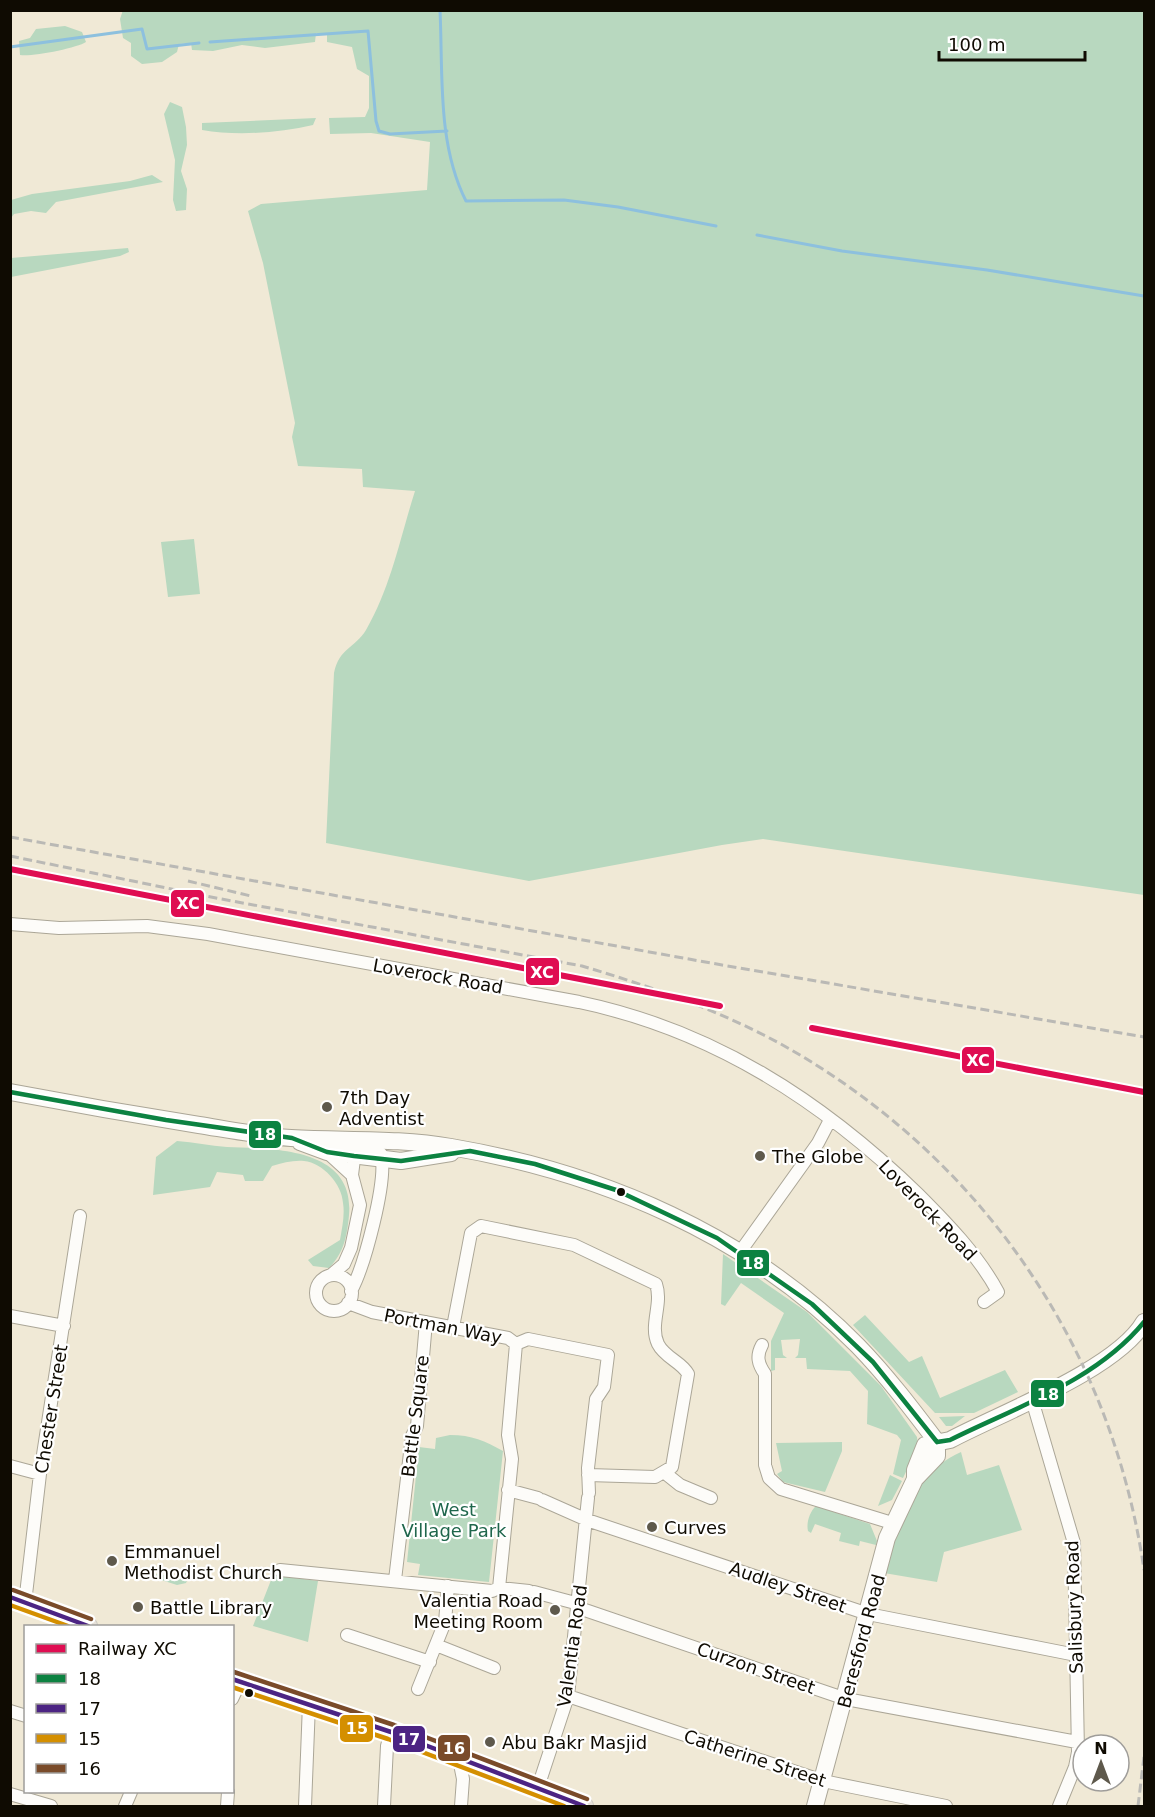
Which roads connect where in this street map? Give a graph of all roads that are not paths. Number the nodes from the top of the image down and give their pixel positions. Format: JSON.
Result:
{"nodes":[{"id":1,"x":10,"y":924,"type":"edge"},
{"id":2,"x":10,"y":1092,"type":"edge"},
{"id":3,"x":831,"y":1120,"type":"junction"},
{"id":4,"x":292,"y":1138,"type":"junction"},
{"id":5,"x":367,"y":1141,"type":"junction"},
{"id":6,"x":470,"y":1151,"type":"junction"},
{"id":7,"x":327,"y":1152,"type":"junction"},
{"id":8,"x":354,"y":1156,"type":"junction"},
{"id":9,"x":383,"y":1158,"type":"junction"},
{"id":10,"x":401,"y":1161,"type":"junction"},
{"id":11,"x":352,"y":1175,"type":"junction"},
{"id":12,"x":381,"y":1182,"type":"junction"},
{"id":13,"x":80,"y":1215,"type":"dead end"},
{"id":14,"x":740,"y":1252,"type":"junction"},
{"id":15,"x":331,"y":1275,"type":"junction"},
{"id":16,"x":350,"y":1297,"type":"junction"},
{"id":17,"x":984,"y":1302,"type":"dead end"},
{"id":18,"x":10,"y":1316,"type":"edge"},
{"id":19,"x":426,"y":1322,"type":"junction"},
{"id":20,"x":1144,"y":1322,"type":"edge"},
{"id":21,"x":64,"y":1326,"type":"junction"},
{"id":22,"x":453,"y":1327,"type":"junction"},
{"id":23,"x":516,"y":1344,"type":"junction"},
{"id":24,"x":762,"y":1345,"type":"dead end"},
{"id":25,"x":608,"y":1355,"type":"joint"},
{"id":26,"x":1035,"y":1410,"type":"dead end"},
{"id":27,"x":937,"y":1442,"type":"junction"},
{"id":28,"x":10,"y":1466,"type":"edge"},
{"id":29,"x":665,"y":1473,"type":"junction"},
{"id":30,"x":40,"y":1474,"type":"junction"},
{"id":31,"x":588,"y":1475,"type":"junction"},
{"id":32,"x":508,"y":1490,"type":"junction"},
{"id":33,"x":711,"y":1498,"type":"dead end"},
{"id":34,"x":587,"y":1520,"type":"junction"},
{"id":35,"x":892,"y":1522,"type":"junction"},
{"id":36,"x":280,"y":1570,"type":"dead end"},
{"id":37,"x":394,"y":1581,"type":"junction"},
{"id":38,"x":448,"y":1586,"type":"junction"},
{"id":39,"x":499,"y":1588,"type":"junction"},
{"id":40,"x":18,"y":1600,"type":"edge"},
{"id":41,"x":579,"y":1606,"type":"junction"},
{"id":42,"x":868,"y":1614,"type":"junction"},
{"id":43,"x":85,"y":1625,"type":"edge"},
{"id":44,"x":346,"y":1635,"type":"dead end"},
{"id":45,"x":436,"y":1645,"type":"junction"},
{"id":46,"x":1076,"y":1655,"type":"junction"},
{"id":47,"x":430,"y":1662,"type":"junction"},
{"id":48,"x":494,"y":1668,"type":"dead end"},
{"id":49,"x":236,"y":1680,"type":"edge"},
{"id":50,"x":418,"y":1689,"type":"dead end"},
{"id":51,"x":567,"y":1696,"type":"junction"},
{"id":52,"x":846,"y":1699,"type":"junction"},
{"id":53,"x":309,"y":1704,"type":"junction"},
{"id":54,"x":391,"y":1732,"type":"junction"},
{"id":55,"x":1077,"y":1733,"type":"edge"},
{"id":56,"x":1071,"y":1741,"type":"edge"},
{"id":57,"x":459,"y":1759,"type":"junction"},
{"id":58,"x":1071,"y":1778,"type":"edge"},
{"id":59,"x":823,"y":1781,"type":"junction"},
{"id":60,"x":534,"y":1788,"type":"junction"},
{"id":61,"x":10,"y":1794,"type":"edge"},
{"id":62,"x":45,"y":1800,"type":"edge"},
{"id":63,"x":558,"y":1802,"type":"edge"},
{"id":64,"x":25,"y":1803,"type":"edge"},
{"id":65,"x":305,"y":1806,"type":"edge"},
{"id":66,"x":384,"y":1806,"type":"edge"},
{"id":67,"x":461,"y":1806,"type":"edge"},
{"id":68,"x":584,"y":1806,"type":"edge"},
{"id":69,"x":815,"y":1806,"type":"edge"},
{"id":70,"x":946,"y":1806,"type":"edge"},
{"id":71,"x":1059,"y":1806,"type":"edge"}],
"edges":[{"from":1,"to":3,"type":"street","name":"Loverock Road"},
{"from":2,"to":4,"type":"street"},
{"from":3,"to":14,"type":"street"},
{"from":3,"to":17,"type":"street","name":"Loverock Road"},
{"from":4,"to":5,"type":"street"},
{"from":4,"to":7,"type":"street"},
{"from":5,"to":6,"type":"street"},
{"from":5,"to":8,"type":"street"},
{"from":5,"to":9,"type":"street"},
{"from":6,"to":10,"type":"street"},
{"from":6,"to":14,"type":"street"},
{"from":7,"to":8,"type":"street"},
{"from":7,"to":11,"type":"street"},
{"from":8,"to":9,"type":"street"},
{"from":8,"to":11,"type":"street"},
{"from":9,"to":10,"type":"street"},
{"from":9,"to":12,"type":"street"},
{"from":10,"to":12,"type":"street"},
{"from":11,"to":15,"type":"street"},
{"from":12,"to":16,"type":"street"},
{"from":13,"to":21,"type":"street","name":"Chester Street"},
{"from":14,"to":27,"type":"street"},
{"from":15,"to":16,"type":"street"},
{"from":15,"to":16,"type":"street"},
{"from":16,"to":19,"type":"street","name":"Portman Way"},
{"from":18,"to":21,"type":"street"},
{"from":19,"to":22,"type":"street","name":"Portman Way"},
{"from":19,"to":37,"type":"street","name":"Battle Square"},
{"from":20,"to":27,"type":"street"},
{"from":21,"to":30,"type":"street","name":"Chester Street"},
{"from":22,"to":23,"type":"street","name":"Portman Way"},
{"from":22,"to":29,"type":"street"},
{"from":23,"to":25,"type":"street","name":"Portman Way"},
{"from":23,"to":32,"type":"street"},
{"from":24,"to":35,"type":"street"},
{"from":25,"to":31,"type":"street","name":"Valentia Road"},
{"from":26,"to":46,"type":"street","name":"Salisbury Road"},
{"from":27,"to":35,"type":"street","name":"Beresford Road"},
{"from":28,"to":30,"type":"street"},
{"from":29,"to":31,"type":"street"},
{"from":29,"to":33,"type":"street"},
{"from":30,"to":40,"type":"street","name":"Chester Street"},
{"from":31,"to":34,"type":"street","name":"Valentia Road"},
{"from":32,"to":34,"type":"street","name":"Audley Street"},
{"from":32,"to":39,"type":"street"},
{"from":34,"to":41,"type":"street","name":"Valentia Road"},
{"from":34,"to":42,"type":"street","name":"Audley Street"},
{"from":35,"to":42,"type":"street","name":"Beresford Road"},
{"from":36,"to":37,"type":"street","name":"Curzon Street"},
{"from":37,"to":38,"type":"street","name":"Curzon Street"},
{"from":38,"to":39,"type":"street","name":"Curzon Street"},
{"from":38,"to":45,"type":"street"},
{"from":39,"to":41,"type":"street","name":"Curzon Street"},
{"from":40,"to":43,"type":"main road"},
{"from":41,"to":51,"type":"street","name":"Valentia Road"},
{"from":41,"to":52,"type":"street","name":"Curzon Street"},
{"from":42,"to":46,"type":"street","name":"Audley Street"},
{"from":42,"to":52,"type":"street","name":"Beresford Road"},
{"from":44,"to":47,"type":"street"},
{"from":45,"to":47,"type":"street"},
{"from":45,"to":48,"type":"street"},
{"from":46,"to":55,"type":"street","name":"Salisbury Road"},
{"from":47,"to":50,"type":"street"},
{"from":49,"to":53,"type":"main road"},
{"from":51,"to":59,"type":"street","name":"Catherine Street"},
{"from":51,"to":60,"type":"street","name":"Valentia Road"},
{"from":52,"to":56,"type":"street","name":"Curzon Street"},
{"from":52,"to":59,"type":"street","name":"Beresford Road"},
{"from":53,"to":54,"type":"main road"},
{"from":53,"to":65,"type":"street"},
{"from":54,"to":57,"type":"main road"},
{"from":54,"to":66,"type":"street"},
{"from":57,"to":60,"type":"main road"},
{"from":57,"to":67,"type":"street"},
{"from":58,"to":71,"type":"street","name":"Salisbury Road"},
{"from":59,"to":69,"type":"street","name":"Beresford Road"},
{"from":59,"to":70,"type":"street","name":"Catherine Street"},
{"from":60,"to":63,"type":"main road"},
{"from":61,"to":64,"type":"street"},
{"from":62,"to":64,"type":"street"},
{"from":63,"to":68,"type":"main road"}]}
